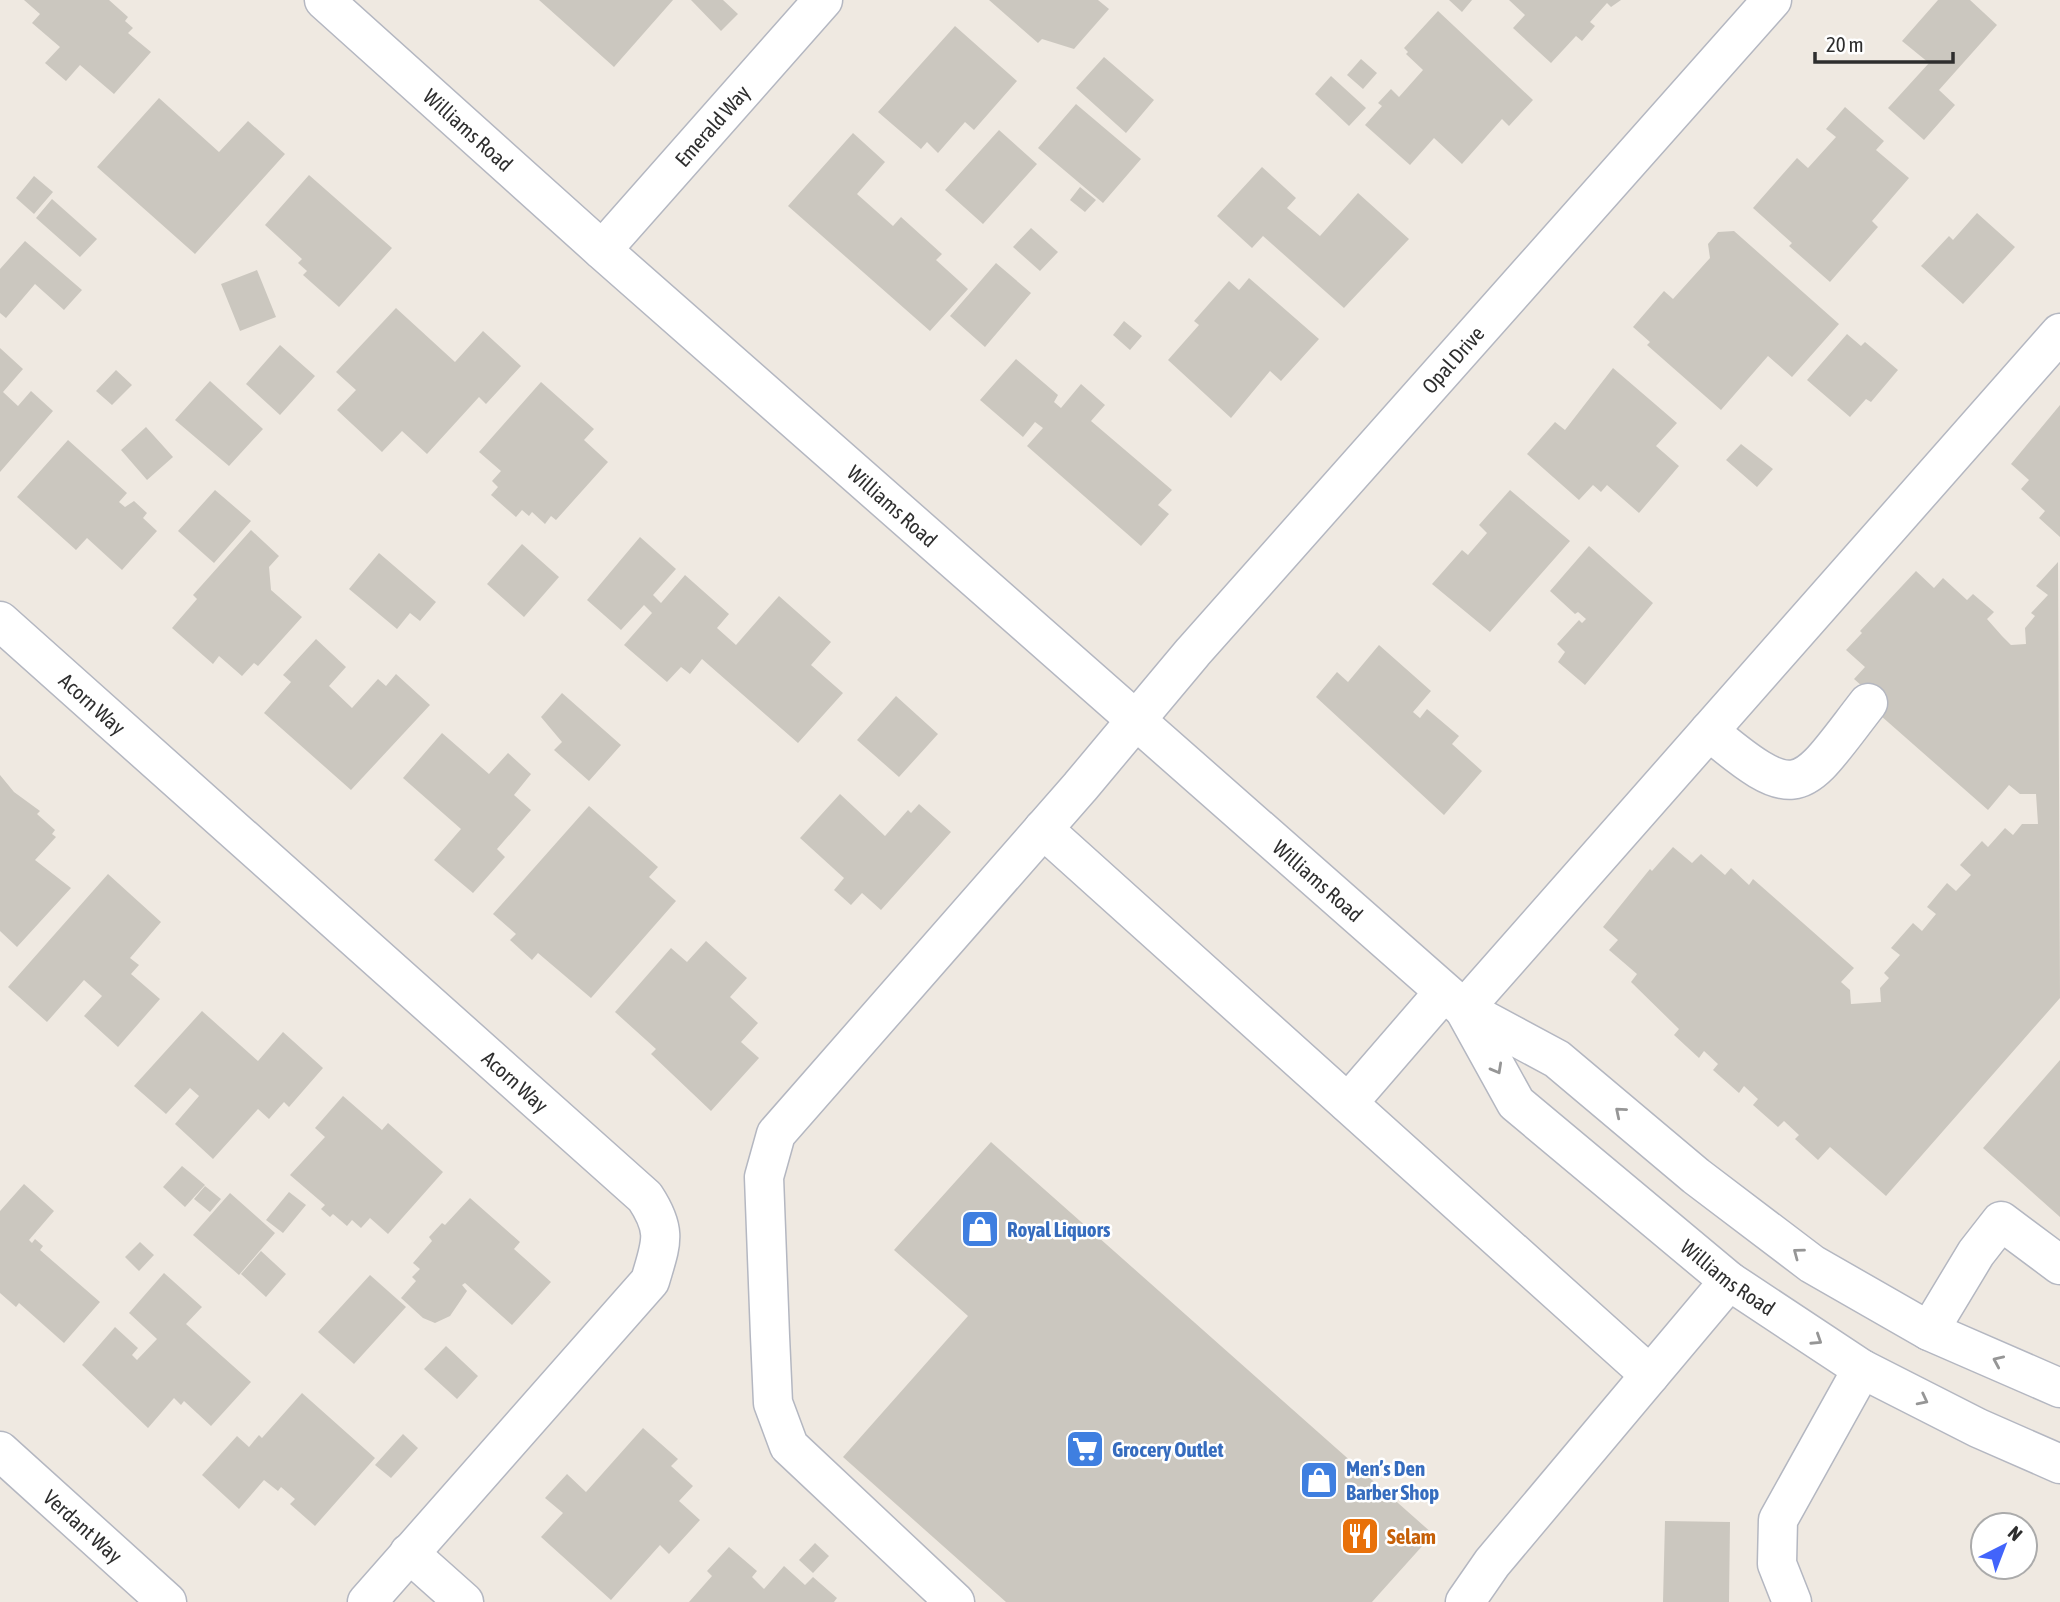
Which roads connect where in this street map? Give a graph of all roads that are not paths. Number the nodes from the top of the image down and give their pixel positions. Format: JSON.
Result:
{"nodes":[{"id":1,"x":324,"y":0,"type":"edge"},
{"id":2,"x":823,"y":0,"type":"edge"},
{"id":3,"x":1772,"y":0,"type":"edge"},
{"id":4,"x":602,"y":250,"type":"junction"},
{"id":5,"x":2060,"y":332,"type":"edge"},
{"id":6,"x":0,"y":621,"type":"edge"},
{"id":7,"x":1868,"y":703,"type":"dead end"},
{"id":8,"x":1138,"y":720,"type":"junction"},
{"id":9,"x":1709,"y":731,"type":"junction"},
{"id":10,"x":1043,"y":829,"type":"junction"},
{"id":11,"x":1454,"y":1001,"type":"junction"},
{"id":12,"x":1348,"y":1103,"type":"junction"},
{"id":13,"x":2060,"y":1265,"type":"edge"},
{"id":14,"x":1729,"y":1281,"type":"junction"},
{"id":15,"x":1929,"y":1331,"type":"junction"},
{"id":16,"x":1862,"y":1369,"type":"junction"},
{"id":17,"x":1650,"y":1375,"type":"junction"},
{"id":18,"x":2060,"y":1388,"type":"edge"},
{"id":19,"x":0,"y":1451,"type":"edge"},
{"id":20,"x":2060,"y":1464,"type":"edge"},
{"id":21,"x":409,"y":1553,"type":"junction"},
{"id":22,"x":167,"y":1602,"type":"edge"},
{"id":23,"x":367,"y":1602,"type":"edge"},
{"id":24,"x":464,"y":1602,"type":"edge"},
{"id":25,"x":955,"y":1602,"type":"edge"},
{"id":26,"x":1465,"y":1602,"type":"edge"},
{"id":27,"x":1793,"y":1602,"type":"edge"}],
"edges":[{"from":1,"to":4,"type":"street","name":"Williams Road"},
{"from":2,"to":4,"type":"street","name":"Emerald Way"},
{"from":3,"to":8,"type":"street","name":"Opal Drive"},
{"from":4,"to":8,"type":"street","name":"Williams Road"},
{"from":5,"to":9,"type":"street"},
{"from":6,"to":21,"type":"street","name":"Acorn Way"},
{"from":7,"to":9,"type":"street"},
{"from":8,"to":10,"type":"street","name":"Opal Drive"},
{"from":8,"to":11,"type":"street","name":"Williams Road"},
{"from":9,"to":11,"type":"street"},
{"from":10,"to":12,"type":"street"},
{"from":10,"to":25,"type":"street","name":"Opal Drive"},
{"from":11,"to":12,"type":"street"},
{"from":11,"to":14,"type":"street","name":"Williams Road","one_way":true},
{"from":15,"to":11,"type":"street","name":"Williams Road","one_way":true},
{"from":12,"to":17,"type":"street"},
{"from":13,"to":15,"type":"street"},
{"from":14,"to":16,"type":"street","name":"Williams Road","one_way":true},
{"from":14,"to":17,"type":"street"},
{"from":18,"to":15,"type":"street","name":"Williams Road","one_way":true},
{"from":16,"to":20,"type":"street","name":"Williams Road","one_way":true},
{"from":16,"to":27,"type":"street"},
{"from":17,"to":26,"type":"street"},
{"from":19,"to":22,"type":"street","name":"Verdant Way"},
{"from":21,"to":23,"type":"street","name":"Acorn Way"},
{"from":21,"to":24,"type":"street"}]}
